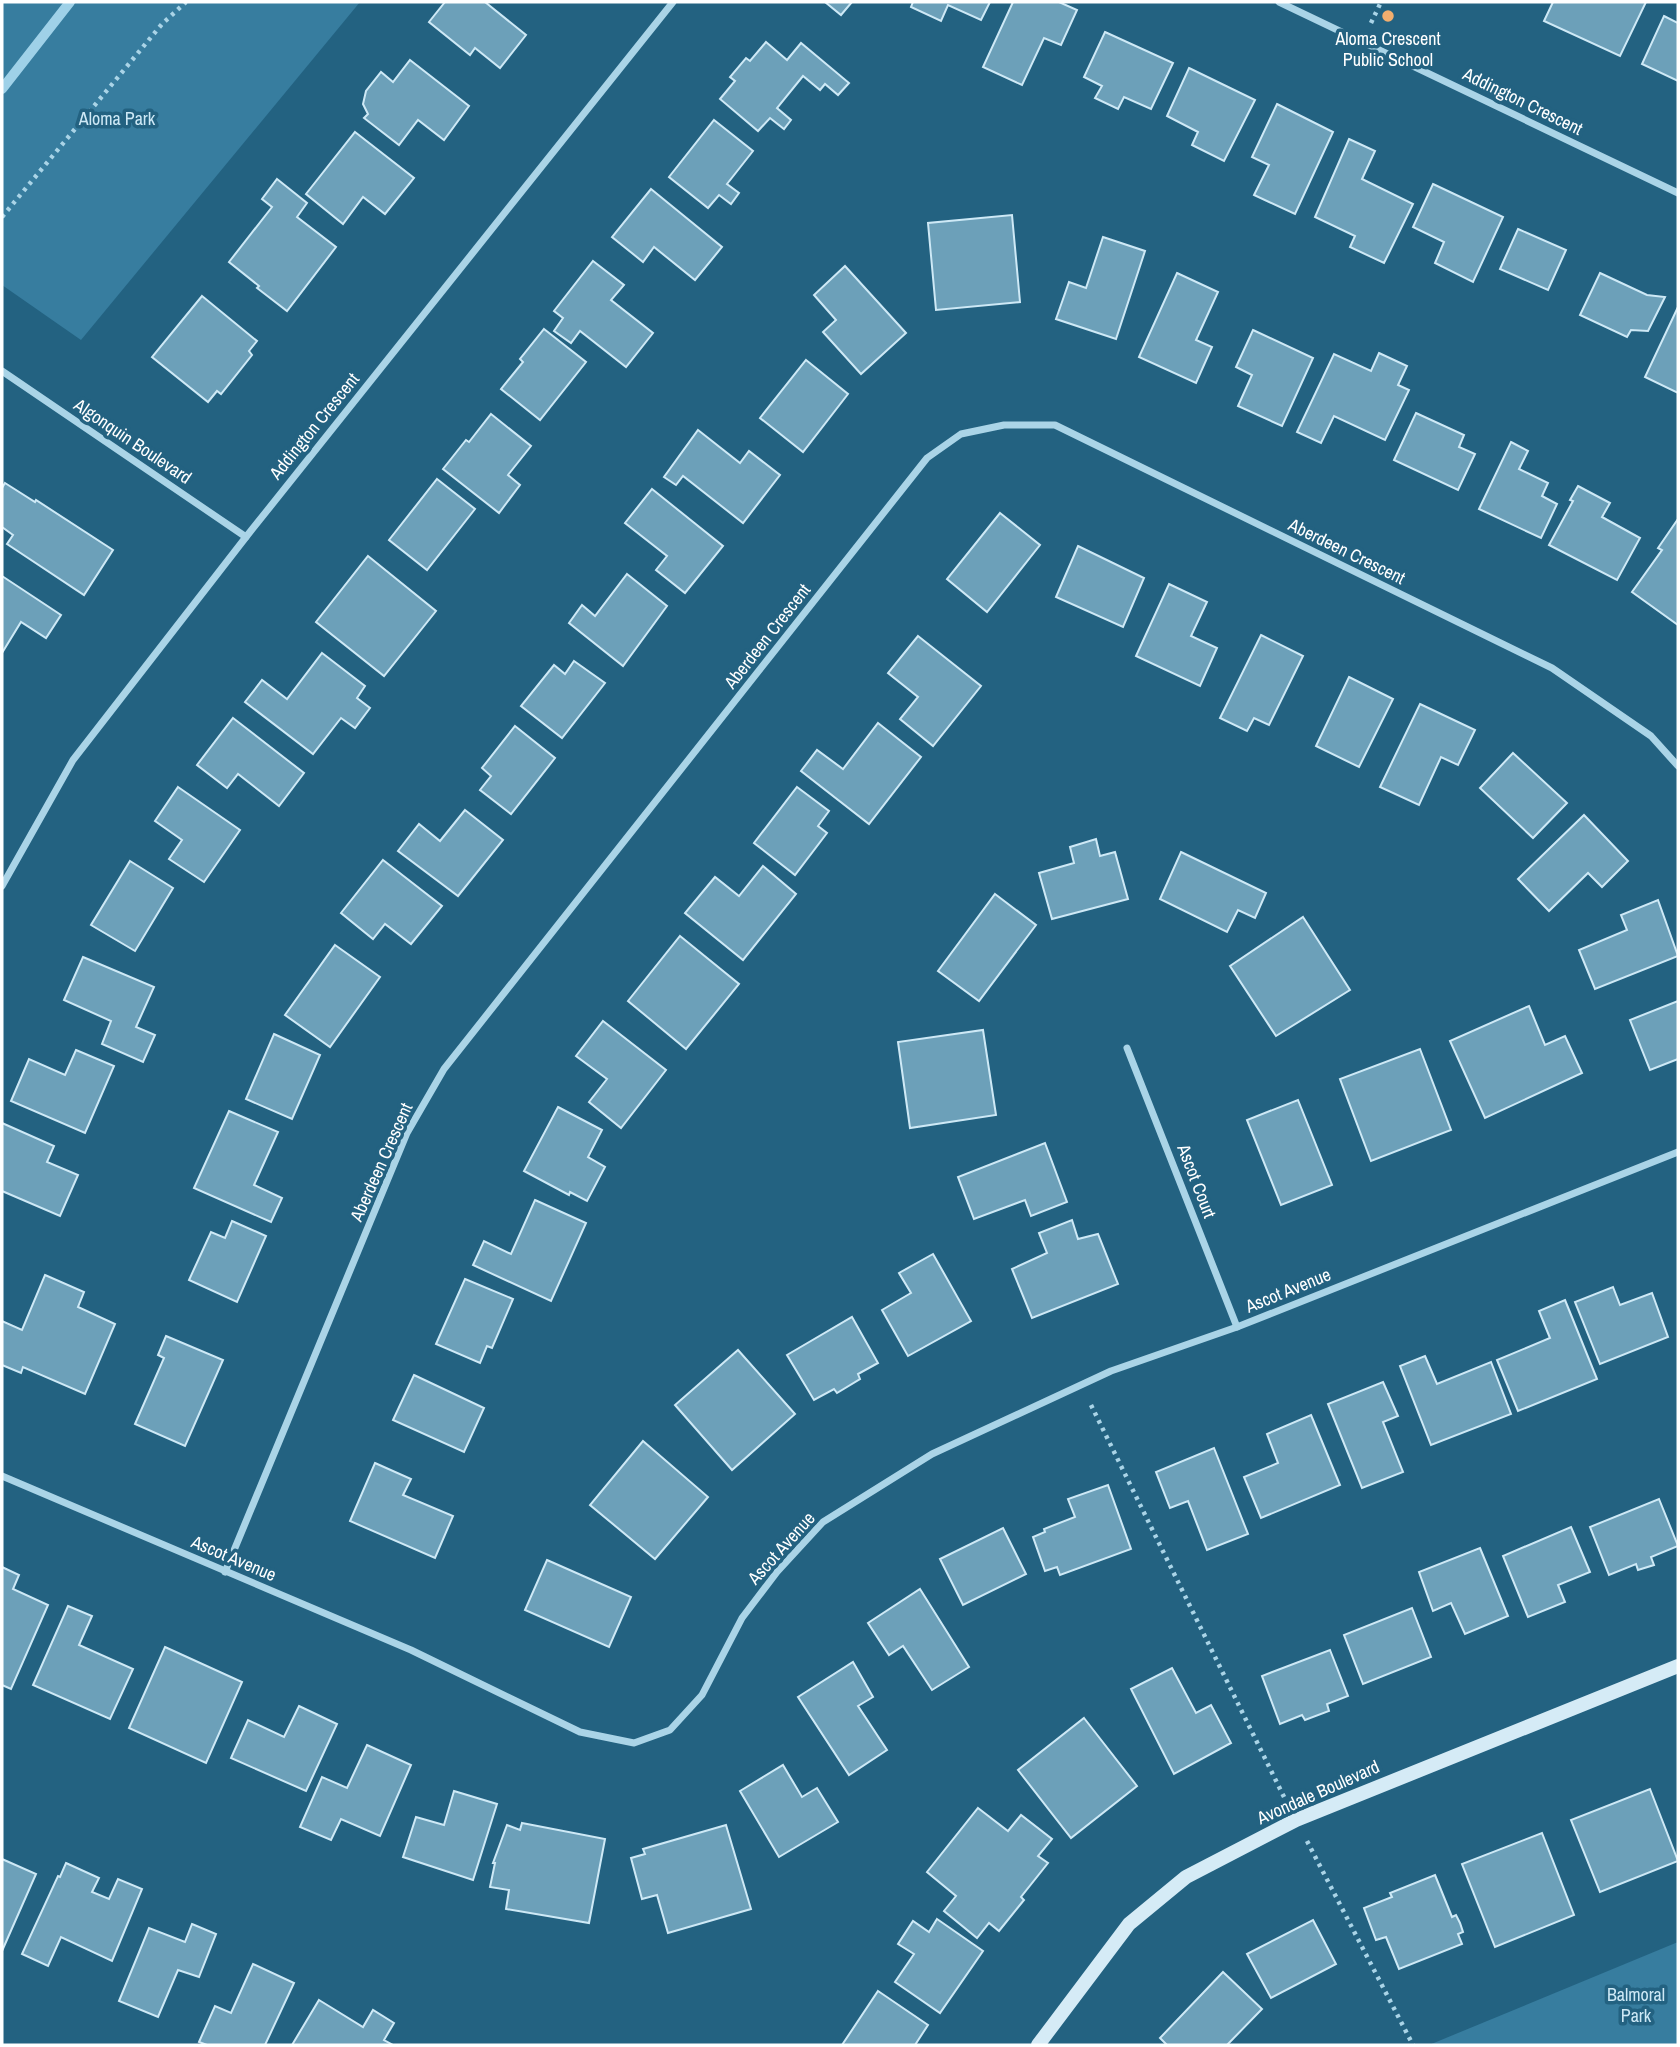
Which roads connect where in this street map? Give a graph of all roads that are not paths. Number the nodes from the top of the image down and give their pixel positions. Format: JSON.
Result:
{"nodes":[{"id":1,"x":673,"y":2,"type":"edge"},
{"id":2,"x":1279,"y":2,"type":"edge"},
{"id":3,"x":1678,"y":193,"type":"edge"},
{"id":4,"x":2,"y":371,"type":"edge"},
{"id":5,"x":246,"y":537,"type":"junction"},
{"id":6,"x":1678,"y":766,"type":"edge"},
{"id":7,"x":2,"y":886,"type":"edge"},
{"id":8,"x":1127,"y":1048,"type":"dead end"},
{"id":9,"x":1678,"y":1152,"type":"edge"},
{"id":10,"x":1237,"y":1327,"type":"junction"},
{"id":11,"x":2,"y":1476,"type":"edge"},
{"id":12,"x":225,"y":1572,"type":"junction"},
{"id":13,"x":1678,"y":1665,"type":"edge"},
{"id":14,"x":1038,"y":2045,"type":"edge"}],
"edges":[{"from":1,"to":5,"type":"street","name":"Addington Crescent"},
{"from":2,"to":3,"type":"street","name":"Addington Crescent"},
{"from":4,"to":5,"type":"street","name":"Algonquin Boulevard"},
{"from":5,"to":7,"type":"street","name":"Addington Crescent"},
{"from":6,"to":12,"type":"street","name":"Aberdeen Crescent"},
{"from":8,"to":10,"type":"street","name":"Ascot Court"},
{"from":9,"to":10,"type":"street","name":"Ascot Avenue"},
{"from":10,"to":12,"type":"street","name":"Ascot Avenue"},
{"from":11,"to":12,"type":"street","name":"Ascot Avenue"},
{"from":13,"to":14,"type":"street","name":"Avondale Boulevard"}]}
